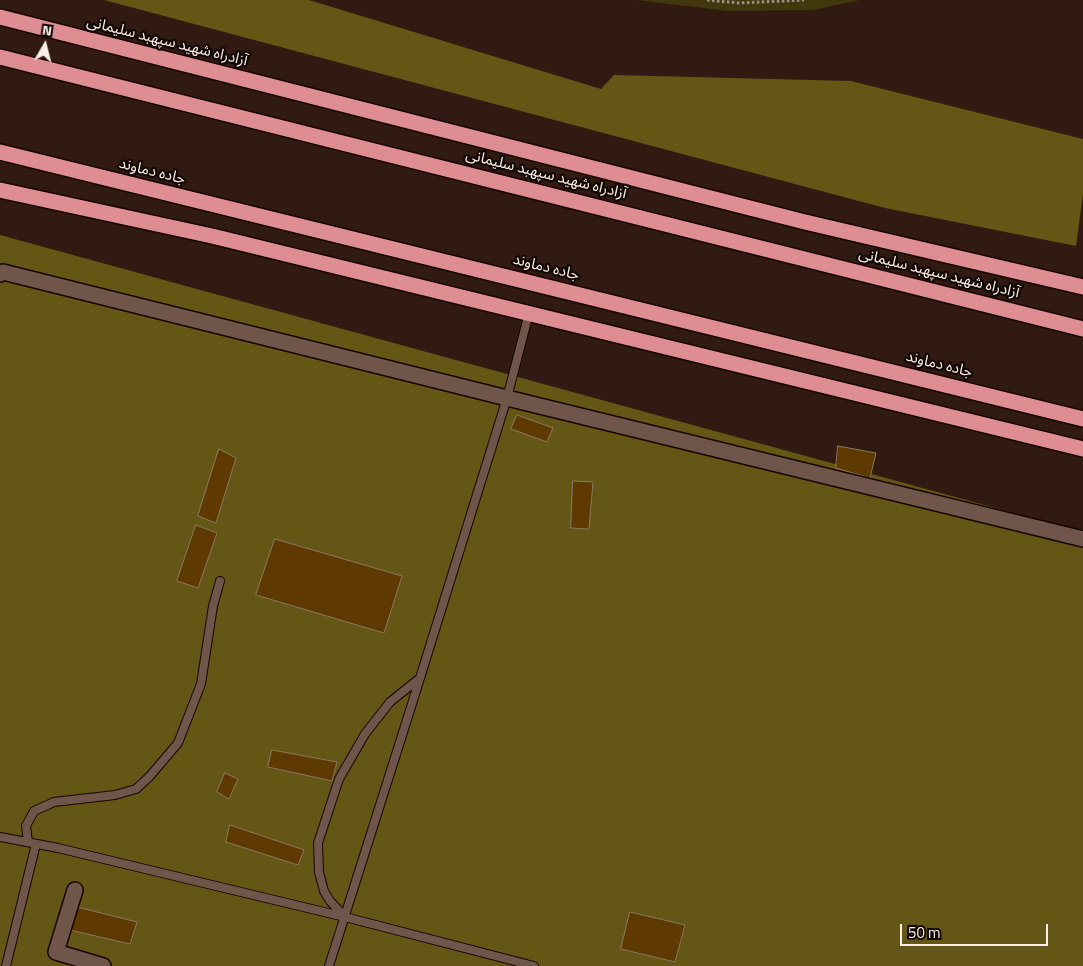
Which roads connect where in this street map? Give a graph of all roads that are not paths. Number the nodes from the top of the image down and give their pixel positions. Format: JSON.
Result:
{"nodes":[{"id":1,"x":0,"y":17,"type":"edge"},
{"id":2,"x":0,"y":57,"type":"edge"},
{"id":3,"x":0,"y":152,"type":"edge"},
{"id":4,"x":0,"y":190,"type":"edge"},
{"id":5,"x":0,"y":274,"type":"edge"},
{"id":6,"x":1083,"y":287,"type":"edge"},
{"id":7,"x":529,"y":313,"type":"junction"},
{"id":8,"x":1083,"y":328,"type":"edge"},
{"id":9,"x":507,"y":398,"type":"junction"},
{"id":10,"x":1083,"y":419,"type":"edge"},
{"id":11,"x":1083,"y":449,"type":"edge"},
{"id":12,"x":1083,"y":539,"type":"edge"},
{"id":13,"x":220,"y":581,"type":"dead end"},
{"id":14,"x":420,"y":678,"type":"junction"},
{"id":15,"x":0,"y":837,"type":"edge"},
{"id":16,"x":32,"y":843,"type":"junction"},
{"id":17,"x":75,"y":890,"type":"dead end"},
{"id":18,"x":345,"y":917,"type":"junction"},
{"id":19,"x":6,"y":966,"type":"edge"},
{"id":20,"x":103,"y":966,"type":"edge"},
{"id":21,"x":329,"y":966,"type":"edge"},
{"id":22,"x":534,"y":966,"type":"edge"}],
"edges":[{"from":1,"to":6,"type":"highway","name":"آزادراه شهید سپهبد سلیمانی"},
{"from":2,"to":8,"type":"highway","name":"آزادراه شهید سپهبد سلیمانی"},
{"from":3,"to":10,"type":"highway","name":"جاده دماوند"},
{"from":4,"to":7,"type":"highway"},
{"from":5,"to":9,"type":"street"},
{"from":7,"to":9,"type":"lane"},
{"from":7,"to":11,"type":"highway"},
{"from":9,"to":12,"type":"street"},
{"from":9,"to":14,"type":"lane"},
{"from":13,"to":16,"type":"lane"},
{"from":14,"to":18,"type":"lane"},
{"from":14,"to":18,"type":"lane"},
{"from":15,"to":16,"type":"lane"},
{"from":16,"to":18,"type":"lane"},
{"from":16,"to":19,"type":"lane"},
{"from":17,"to":20,"type":"street"},
{"from":18,"to":21,"type":"lane"},
{"from":18,"to":22,"type":"lane"}]}
